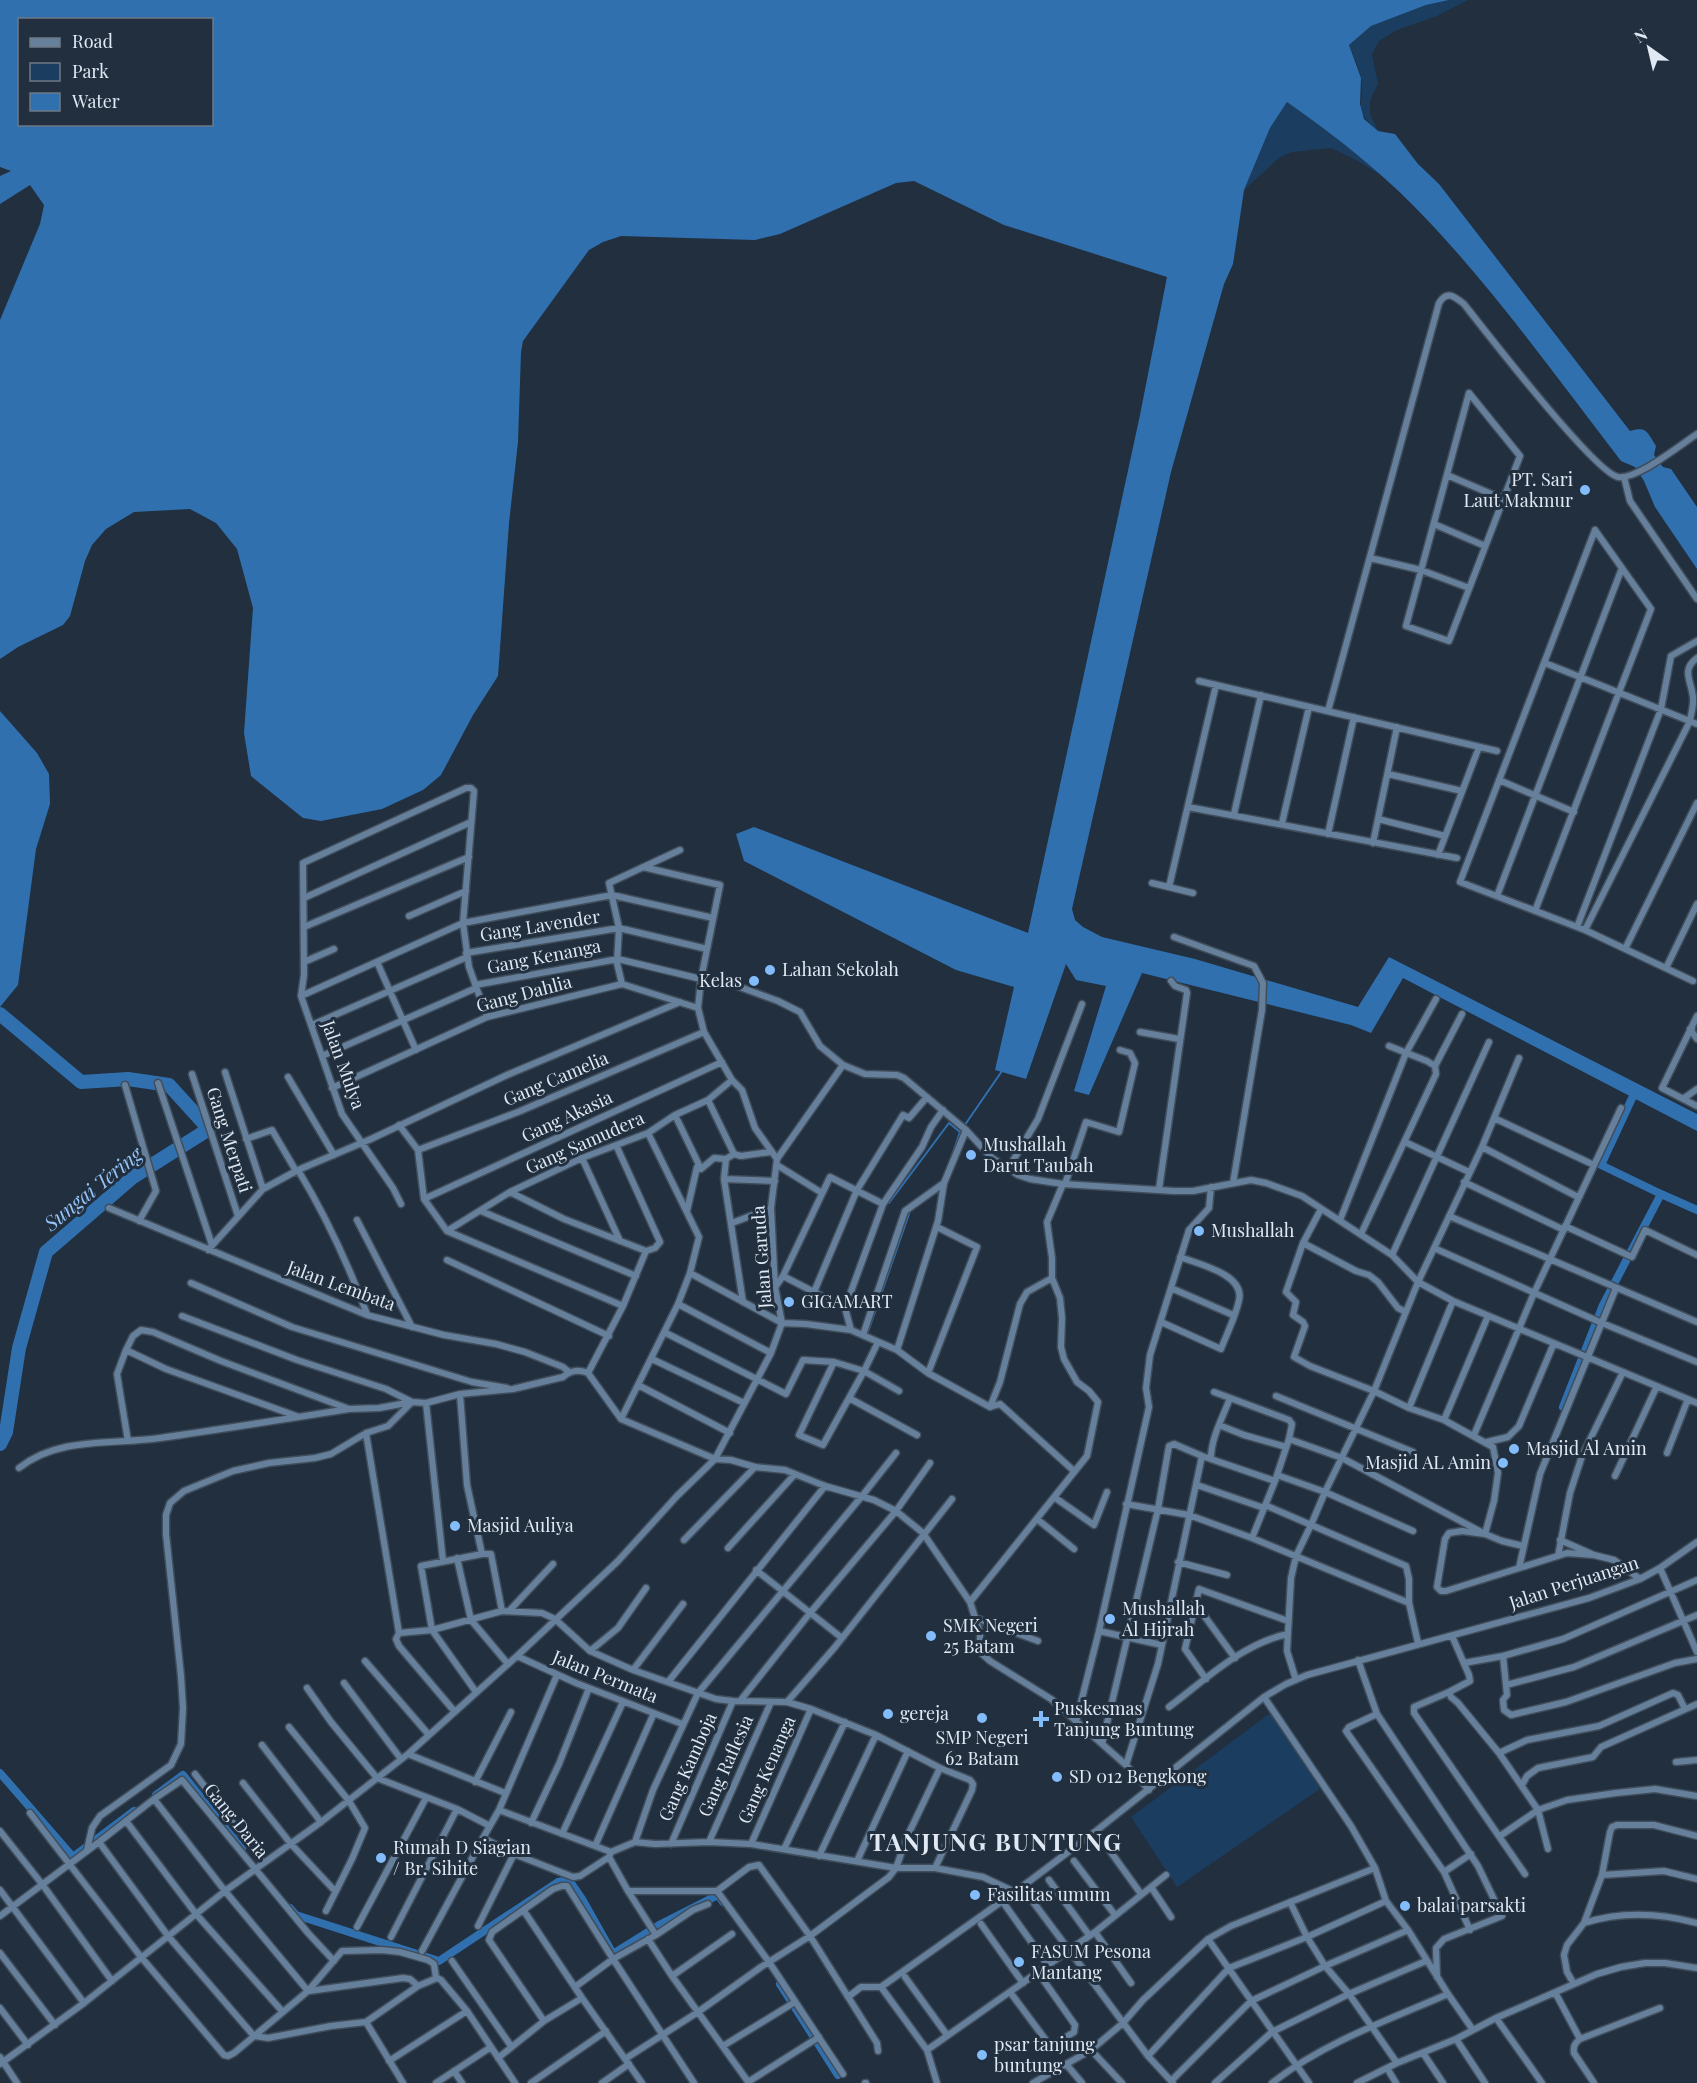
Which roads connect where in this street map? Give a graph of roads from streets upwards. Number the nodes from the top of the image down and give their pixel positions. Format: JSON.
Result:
{"nodes":[{"id":1,"x":1697,"y":434,"type":"edge"},
{"id":2,"x":1447,"y":475,"type":"junction"},
{"id":3,"x":1624,"y":477,"type":"junction"},
{"id":4,"x":1503,"y":499,"type":"junction"},
{"id":5,"x":1434,"y":524,"type":"junction"},
{"id":6,"x":1485,"y":546,"type":"junction"},
{"id":7,"x":1370,"y":558,"type":"junction"},
{"id":8,"x":1622,"y":568,"type":"junction"},
{"id":9,"x":1421,"y":570,"type":"junction"},
{"id":10,"x":1469,"y":588,"type":"junction"},
{"id":11,"x":1697,"y":599,"type":"edge"},
{"id":12,"x":1697,"y":641,"type":"edge"},
{"id":13,"x":1697,"y":658,"type":"edge"},
{"id":14,"x":1545,"y":663,"type":"junction"},
{"id":15,"x":1580,"y":678,"type":"junction"},
{"id":16,"x":1199,"y":681,"type":"dead end"},
{"id":17,"x":1216,"y":685,"type":"junction"},
{"id":18,"x":1620,"y":692,"type":"junction"},
{"id":19,"x":1261,"y":695,"type":"junction"},
{"id":20,"x":1309,"y":707,"type":"junction"},
{"id":21,"x":1661,"y":708,"type":"junction"},
{"id":22,"x":1328,"y":711,"type":"junction"},
{"id":23,"x":1354,"y":717,"type":"junction"},
{"id":24,"x":1690,"y":721,"type":"junction"},
{"id":25,"x":1697,"y":724,"type":"edge"},
{"id":26,"x":1397,"y":728,"type":"junction"},
{"id":27,"x":1479,"y":747,"type":"junction"},
{"id":28,"x":1497,"y":751,"type":"dead end"},
{"id":29,"x":1388,"y":774,"type":"junction"},
{"id":30,"x":1499,"y":780,"type":"junction"},
{"id":31,"x":1462,"y":791,"type":"junction"},
{"id":32,"x":1535,"y":795,"type":"junction"},
{"id":33,"x":1697,"y":803,"type":"edge"},
{"id":34,"x":1188,"y":807,"type":"junction"},
{"id":35,"x":1574,"y":812,"type":"junction"},
{"id":36,"x":1234,"y":814,"type":"junction"},
{"id":37,"x":1378,"y":819,"type":"junction"},
{"id":38,"x":471,"y":822,"type":"junction"},
{"id":39,"x":1282,"y":824,"type":"junction"},
{"id":40,"x":1328,"y":834,"type":"junction"},
{"id":41,"x":1445,"y":836,"type":"junction"},
{"id":42,"x":1373,"y":843,"type":"junction"},
{"id":43,"x":680,"y":850,"type":"dead end"},
{"id":44,"x":1438,"y":855,"type":"junction"},
{"id":45,"x":469,"y":857,"type":"junction"},
{"id":46,"x":1457,"y":858,"type":"dead end"},
{"id":47,"x":643,"y":867,"type":"junction"},
{"id":48,"x":1152,"y":883,"type":"dead end"},
{"id":49,"x":1169,"y":887,"type":"junction"},
{"id":50,"x":466,"y":891,"type":"junction"},
{"id":51,"x":1193,"y":893,"type":"dead end"},
{"id":52,"x":612,"y":895,"type":"junction"},
{"id":53,"x":1497,"y":896,"type":"junction"},
{"id":54,"x":304,"y":898,"type":"junction"},
{"id":55,"x":1697,"y":904,"type":"edge"},
{"id":56,"x":1535,"y":911,"type":"junction"},
{"id":57,"x":409,"y":916,"type":"dead end"},
{"id":58,"x":713,"y":918,"type":"junction"},
{"id":59,"x":463,"y":923,"type":"junction"},
{"id":60,"x":304,"y":927,"type":"junction"},
{"id":61,"x":1577,"y":927,"type":"junction"},
{"id":62,"x":619,"y":928,"type":"junction"},
{"id":63,"x":1585,"y":930,"type":"junction"},
{"id":64,"x":1174,"y":937,"type":"dead end"},
{"id":65,"x":334,"y":949,"type":"dead end"},
{"id":66,"x":707,"y":949,"type":"junction"},
{"id":67,"x":1624,"y":949,"type":"junction"},
{"id":68,"x":467,"y":955,"type":"junction"},
{"id":69,"x":618,"y":959,"type":"junction"},
{"id":70,"x":304,"y":962,"type":"junction"},
{"id":71,"x":377,"y":962,"type":"junction"},
{"id":72,"x":1666,"y":968,"type":"junction"},
{"id":73,"x":701,"y":979,"type":"junction"},
{"id":74,"x":1171,"y":981,"type":"dead end"},
{"id":75,"x":1693,"y":981,"type":"dead end"},
{"id":76,"x":726,"y":982,"type":"dead end"},
{"id":77,"x":622,"y":984,"type":"junction"},
{"id":78,"x":476,"y":987,"type":"junction"},
{"id":79,"x":390,"y":991,"type":"junction"},
{"id":80,"x":302,"y":996,"type":"junction"},
{"id":81,"x":1436,"y":999,"type":"dead end"},
{"id":82,"x":680,"y":1002,"type":"junction"},
{"id":83,"x":1082,"y":1004,"type":"dead end"},
{"id":84,"x":698,"y":1008,"type":"junction"},
{"id":85,"x":1462,"y":1014,"type":"dead end"},
{"id":86,"x":1697,"y":1016,"type":"edge"},
{"id":87,"x":487,"y":1017,"type":"junction"},
{"id":88,"x":403,"y":1020,"type":"junction"},
{"id":89,"x":312,"y":1025,"type":"junction"},
{"id":90,"x":1697,"y":1025,"type":"edge"},
{"id":91,"x":1690,"y":1029,"type":"junction"},
{"id":92,"x":704,"y":1032,"type":"junction"},
{"id":93,"x":1140,"y":1032,"type":"dead end"},
{"id":94,"x":1179,"y":1039,"type":"junction"},
{"id":95,"x":1697,"y":1039,"type":"edge"},
{"id":96,"x":1489,"y":1042,"type":"dead end"},
{"id":97,"x":1389,"y":1046,"type":"dead end"},
{"id":98,"x":416,"y":1050,"type":"junction"},
{"id":99,"x":1120,"y":1050,"type":"dead end"},
{"id":100,"x":1406,"y":1053,"type":"junction"},
{"id":101,"x":322,"y":1056,"type":"junction"},
{"id":102,"x":1519,"y":1058,"type":"dead end"},
{"id":103,"x":722,"y":1062,"type":"junction"},
{"id":104,"x":843,"y":1065,"type":"junction"},
{"id":105,"x":1435,"y":1066,"type":"junction"},
{"id":106,"x":225,"y":1072,"type":"dead end"},
{"id":107,"x":192,"y":1074,"type":"dead end"},
{"id":108,"x":288,"y":1077,"type":"dead end"},
{"id":109,"x":732,"y":1080,"type":"junction"},
{"id":110,"x":158,"y":1083,"type":"dead end"},
{"id":111,"x":125,"y":1085,"type":"dead end"},
{"id":112,"x":332,"y":1088,"type":"junction"},
{"id":113,"x":1697,"y":1089,"type":"edge"},
{"id":114,"x":927,"y":1097,"type":"junction"},
{"id":115,"x":1683,"y":1099,"type":"junction"},
{"id":116,"x":708,"y":1100,"type":"junction"},
{"id":117,"x":1697,"y":1106,"type":"edge"},
{"id":118,"x":1621,"y":1108,"type":"dead end"},
{"id":119,"x":943,"y":1110,"type":"junction"},
{"id":120,"x":675,"y":1115,"type":"junction"},
{"id":121,"x":1494,"y":1118,"type":"junction"},
{"id":122,"x":399,"y":1125,"type":"junction"},
{"id":123,"x":966,"y":1130,"type":"junction"},
{"id":124,"x":648,"y":1133,"type":"junction"},
{"id":125,"x":246,"y":1139,"type":"junction"},
{"id":126,"x":361,"y":1142,"type":"junction"},
{"id":127,"x":1406,"y":1142,"type":"junction"},
{"id":128,"x":616,"y":1145,"type":"junction"},
{"id":129,"x":1482,"y":1147,"type":"junction"},
{"id":130,"x":418,"y":1150,"type":"junction"},
{"id":131,"x":770,"y":1152,"type":"junction"},
{"id":132,"x":734,"y":1154,"type":"junction"},
{"id":133,"x":334,"y":1155,"type":"junction"},
{"id":134,"x":1437,"y":1157,"type":"junction"},
{"id":135,"x":582,"y":1158,"type":"junction"},
{"id":136,"x":726,"y":1159,"type":"junction"},
{"id":137,"x":777,"y":1162,"type":"junction"},
{"id":138,"x":1594,"y":1165,"type":"junction"},
{"id":139,"x":701,"y":1169,"type":"junction"},
{"id":140,"x":1008,"y":1169,"type":"junction"},
{"id":141,"x":297,"y":1171,"type":"junction"},
{"id":142,"x":1469,"y":1172,"type":"junction"},
{"id":143,"x":724,"y":1179,"type":"junction"},
{"id":144,"x":776,"y":1181,"type":"junction"},
{"id":145,"x":1464,"y":1182,"type":"junction"},
{"id":146,"x":944,"y":1183,"type":"junction"},
{"id":147,"x":1233,"y":1183,"type":"junction"},
{"id":148,"x":1064,"y":1184,"type":"junction"},
{"id":149,"x":1211,"y":1187,"type":"junction"},
{"id":150,"x":262,"y":1189,"type":"junction"},
{"id":151,"x":1158,"y":1189,"type":"junction"},
{"id":152,"x":857,"y":1190,"type":"junction"},
{"id":153,"x":510,"y":1192,"type":"junction"},
{"id":154,"x":822,"y":1194,"type":"junction"},
{"id":155,"x":1578,"y":1197,"type":"junction"},
{"id":156,"x":424,"y":1199,"type":"junction"},
{"id":157,"x":401,"y":1204,"type":"dead end"},
{"id":158,"x":884,"y":1204,"type":"junction"},
{"id":159,"x":110,"y":1208,"type":"dead end"},
{"id":160,"x":771,"y":1209,"type":"junction"},
{"id":161,"x":1321,"y":1209,"type":"junction"},
{"id":162,"x":481,"y":1211,"type":"junction"},
{"id":163,"x":687,"y":1211,"type":"junction"},
{"id":164,"x":238,"y":1216,"type":"junction"},
{"id":165,"x":1449,"y":1216,"type":"junction"},
{"id":166,"x":357,"y":1220,"type":"dead end"},
{"id":167,"x":1340,"y":1220,"type":"junction"},
{"id":168,"x":139,"y":1221,"type":"junction"},
{"id":169,"x":732,"y":1223,"type":"junction"},
{"id":170,"x":937,"y":1227,"type":"junction"},
{"id":171,"x":1565,"y":1228,"type":"junction"},
{"id":172,"x":447,"y":1231,"type":"junction"},
{"id":173,"x":1361,"y":1234,"type":"junction"},
{"id":174,"x":620,"y":1241,"type":"junction"},
{"id":175,"x":1303,"y":1243,"type":"junction"},
{"id":176,"x":210,"y":1247,"type":"junction"},
{"id":177,"x":1434,"y":1248,"type":"junction"},
{"id":178,"x":646,"y":1251,"type":"junction"},
{"id":179,"x":1392,"y":1255,"type":"junction"},
{"id":180,"x":1697,"y":1255,"type":"edge"},
{"id":181,"x":1180,"y":1257,"type":"junction"},
{"id":182,"x":447,"y":1260,"type":"dead end"},
{"id":183,"x":1551,"y":1261,"type":"junction"},
{"id":184,"x":690,"y":1273,"type":"junction"},
{"id":185,"x":636,"y":1276,"type":"junction"},
{"id":186,"x":783,"y":1276,"type":"junction"},
{"id":187,"x":1052,"y":1278,"type":"junction"},
{"id":188,"x":1418,"y":1282,"type":"junction"},
{"id":189,"x":191,"y":1283,"type":"dead end"},
{"id":190,"x":775,"y":1287,"type":"junction"},
{"id":191,"x":1171,"y":1288,"type":"junction"},
{"id":192,"x":1616,"y":1288,"type":"junction"},
{"id":193,"x":814,"y":1292,"type":"junction"},
{"id":194,"x":1534,"y":1293,"type":"junction"},
{"id":195,"x":1453,"y":1300,"type":"junction"},
{"id":196,"x":743,"y":1302,"type":"junction"},
{"id":197,"x":678,"y":1304,"type":"junction"},
{"id":198,"x":623,"y":1306,"type":"junction"},
{"id":199,"x":845,"y":1308,"type":"junction"},
{"id":200,"x":1406,"y":1312,"type":"junction"},
{"id":201,"x":367,"y":1314,"type":"junction"},
{"id":202,"x":1233,"y":1315,"type":"junction"},
{"id":203,"x":182,"y":1316,"type":"dead end"},
{"id":204,"x":1488,"y":1316,"type":"junction"},
{"id":205,"x":1161,"y":1322,"type":"junction"},
{"id":206,"x":1697,"y":1322,"type":"edge"},
{"id":207,"x":782,"y":1323,"type":"junction"},
{"id":208,"x":1602,"y":1323,"type":"junction"},
{"id":209,"x":412,"y":1327,"type":"junction"},
{"id":210,"x":1519,"y":1328,"type":"junction"},
{"id":211,"x":851,"y":1330,"type":"junction"},
{"id":212,"x":664,"y":1332,"type":"junction"},
{"id":213,"x":863,"y":1335,"type":"junction"},
{"id":214,"x":609,"y":1336,"type":"junction"},
{"id":215,"x":878,"y":1342,"type":"junction"},
{"id":216,"x":1554,"y":1344,"type":"junction"},
{"id":217,"x":126,"y":1350,"type":"junction"},
{"id":218,"x":897,"y":1350,"type":"junction"},
{"id":219,"x":771,"y":1353,"type":"junction"},
{"id":220,"x":1587,"y":1357,"type":"junction"},
{"id":221,"x":652,"y":1359,"type":"junction"},
{"id":222,"x":834,"y":1362,"type":"junction"},
{"id":223,"x":1697,"y":1362,"type":"edge"},
{"id":224,"x":864,"y":1371,"type":"junction"},
{"id":225,"x":569,"y":1372,"type":"junction"},
{"id":226,"x":588,"y":1372,"type":"junction"},
{"id":227,"x":1623,"y":1372,"type":"junction"},
{"id":228,"x":928,"y":1373,"type":"junction"},
{"id":229,"x":757,"y":1380,"type":"junction"},
{"id":230,"x":638,"y":1385,"type":"junction"},
{"id":231,"x":1658,"y":1386,"type":"junction"},
{"id":232,"x":513,"y":1389,"type":"junction"},
{"id":233,"x":899,"y":1391,"type":"dead end"},
{"id":234,"x":1374,"y":1391,"type":"junction"},
{"id":235,"x":1214,"y":1392,"type":"dead end"},
{"id":236,"x":460,"y":1394,"type":"junction"},
{"id":237,"x":1276,"y":1396,"type":"dead end"},
{"id":238,"x":849,"y":1398,"type":"junction"},
{"id":239,"x":1230,"y":1398,"type":"junction"},
{"id":240,"x":1688,"y":1399,"type":"junction"},
{"id":241,"x":412,"y":1402,"type":"junction"},
{"id":242,"x":426,"y":1403,"type":"junction"},
{"id":243,"x":744,"y":1403,"type":"junction"},
{"id":244,"x":1697,"y":1403,"type":"edge"},
{"id":245,"x":990,"y":1407,"type":"junction"},
{"id":246,"x":1409,"y":1408,"type":"junction"},
{"id":247,"x":349,"y":1409,"type":"junction"},
{"id":248,"x":299,"y":1417,"type":"junction"},
{"id":249,"x":621,"y":1419,"type":"junction"},
{"id":250,"x":1444,"y":1420,"type":"junction"},
{"id":251,"x":1219,"y":1425,"type":"junction"},
{"id":252,"x":1356,"y":1429,"type":"junction"},
{"id":253,"x":366,"y":1433,"type":"junction"},
{"id":254,"x":729,"y":1433,"type":"junction"},
{"id":255,"x":917,"y":1435,"type":"dead end"},
{"id":256,"x":1474,"y":1435,"type":"junction"},
{"id":257,"x":1289,"y":1439,"type":"junction"},
{"id":258,"x":128,"y":1441,"type":"junction"},
{"id":259,"x":1487,"y":1442,"type":"junction"},
{"id":260,"x":1286,"y":1447,"type":"junction"},
{"id":261,"x":1413,"y":1452,"type":"dead end"},
{"id":262,"x":896,"y":1453,"type":"dead end"},
{"id":263,"x":1667,"y":1453,"type":"dead end"},
{"id":264,"x":1202,"y":1456,"type":"junction"},
{"id":265,"x":1211,"y":1458,"type":"junction"},
{"id":266,"x":1342,"y":1458,"type":"junction"},
{"id":267,"x":715,"y":1459,"type":"junction"},
{"id":268,"x":930,"y":1463,"type":"dead end"},
{"id":269,"x":755,"y":1467,"type":"junction"},
{"id":270,"x":19,"y":1468,"type":"dead end"},
{"id":271,"x":1074,"y":1471,"type":"junction"},
{"id":272,"x":795,"y":1474,"type":"junction"},
{"id":273,"x":1615,"y":1476,"type":"dead end"},
{"id":274,"x":1276,"y":1478,"type":"junction"},
{"id":275,"x":1197,"y":1485,"type":"junction"},
{"id":276,"x":825,"y":1486,"type":"junction"},
{"id":277,"x":1107,"y":1492,"type":"dead end"},
{"id":278,"x":1324,"y":1492,"type":"junction"},
{"id":279,"x":862,"y":1496,"type":"junction"},
{"id":280,"x":1054,"y":1497,"type":"junction"},
{"id":281,"x":952,"y":1499,"type":"dead end"},
{"id":282,"x":1126,"y":1504,"type":"junction"},
{"id":283,"x":1265,"y":1507,"type":"junction"},
{"id":284,"x":1158,"y":1509,"type":"junction"},
{"id":285,"x":896,"y":1511,"type":"junction"},
{"id":286,"x":1189,"y":1515,"type":"junction"},
{"id":287,"x":1037,"y":1519,"type":"junction"},
{"id":288,"x":1311,"y":1525,"type":"junction"},
{"id":289,"x":1413,"y":1532,"type":"dead end"},
{"id":290,"x":923,"y":1533,"type":"junction"},
{"id":291,"x":1485,"y":1534,"type":"junction"},
{"id":292,"x":1252,"y":1538,"type":"junction"},
{"id":293,"x":684,"y":1540,"type":"dead end"},
{"id":294,"x":1560,"y":1540,"type":"junction"},
{"id":295,"x":1697,"y":1542,"type":"edge"},
{"id":296,"x":1523,"y":1546,"type":"junction"},
{"id":297,"x":728,"y":1548,"type":"dead end"},
{"id":298,"x":1074,"y":1549,"type":"dead end"},
{"id":299,"x":482,"y":1554,"type":"junction"},
{"id":300,"x":1594,"y":1555,"type":"junction"},
{"id":301,"x":1296,"y":1556,"type":"junction"},
{"id":302,"x":1558,"y":1556,"type":"junction"},
{"id":303,"x":457,"y":1558,"type":"junction"},
{"id":304,"x":443,"y":1561,"type":"junction"},
{"id":305,"x":1179,"y":1562,"type":"junction"},
{"id":306,"x":553,"y":1564,"type":"dead end"},
{"id":307,"x":1520,"y":1568,"type":"junction"},
{"id":308,"x":1660,"y":1568,"type":"junction"},
{"id":309,"x":756,"y":1570,"type":"junction"},
{"id":310,"x":1227,"y":1575,"type":"dead end"},
{"id":311,"x":1640,"y":1579,"type":"junction"},
{"id":312,"x":1697,"y":1580,"type":"edge"},
{"id":313,"x":646,"y":1588,"type":"dead end"},
{"id":314,"x":782,"y":1591,"type":"junction"},
{"id":315,"x":1670,"y":1593,"type":"junction"},
{"id":316,"x":970,"y":1602,"type":"junction"},
{"id":317,"x":1196,"y":1603,"type":"junction"},
{"id":318,"x":1409,"y":1603,"type":"junction"},
{"id":319,"x":683,"y":1604,"type":"dead end"},
{"id":320,"x":506,"y":1611,"type":"junction"},
{"id":321,"x":810,"y":1613,"type":"junction"},
{"id":322,"x":1697,"y":1615,"type":"edge"},
{"id":323,"x":976,"y":1618,"type":"junction"},
{"id":324,"x":555,"y":1619,"type":"junction"},
{"id":325,"x":471,"y":1620,"type":"junction"},
{"id":326,"x":1288,"y":1621,"type":"junction"},
{"id":327,"x":1682,"y":1622,"type":"junction"},
{"id":328,"x":432,"y":1630,"type":"junction"},
{"id":329,"x":1099,"y":1631,"type":"junction"},
{"id":330,"x":399,"y":1633,"type":"junction"},
{"id":331,"x":1288,"y":1634,"type":"junction"},
{"id":332,"x":1452,"y":1636,"type":"junction"},
{"id":333,"x":1129,"y":1637,"type":"junction"},
{"id":334,"x":842,"y":1638,"type":"junction"},
{"id":335,"x":1038,"y":1641,"type":"dead end"},
{"id":336,"x":1418,"y":1643,"type":"junction"},
{"id":337,"x":1162,"y":1645,"type":"junction"},
{"id":338,"x":591,"y":1651,"type":"junction"},
{"id":339,"x":1697,"y":1652,"type":"edge"},
{"id":340,"x":517,"y":1656,"type":"junction"},
{"id":341,"x":1503,"y":1656,"type":"junction"},
{"id":342,"x":1234,"y":1658,"type":"junction"},
{"id":343,"x":1697,"y":1659,"type":"edge"},
{"id":344,"x":365,"y":1660,"type":"dead end"},
{"id":345,"x":1358,"y":1660,"type":"junction"},
{"id":346,"x":1464,"y":1663,"type":"junction"},
{"id":347,"x":508,"y":1664,"type":"junction"},
{"id":348,"x":633,"y":1670,"type":"junction"},
{"id":349,"x":557,"y":1675,"type":"junction"},
{"id":350,"x":1206,"y":1679,"type":"junction"},
{"id":351,"x":1296,"y":1680,"type":"junction"},
{"id":352,"x":668,"y":1682,"type":"junction"},
{"id":353,"x":344,"y":1683,"type":"dead end"},
{"id":354,"x":1506,"y":1685,"type":"junction"},
{"id":355,"x":307,"y":1688,"type":"dead end"},
{"id":356,"x":589,"y":1688,"type":"junction"},
{"id":357,"x":476,"y":1692,"type":"junction"},
{"id":358,"x":1449,"y":1692,"type":"junction"},
{"id":359,"x":698,"y":1693,"type":"junction"},
{"id":360,"x":1264,"y":1697,"type":"junction"},
{"id":361,"x":736,"y":1701,"type":"junction"},
{"id":362,"x":623,"y":1702,"type":"junction"},
{"id":363,"x":771,"y":1702,"type":"junction"},
{"id":364,"x":787,"y":1702,"type":"junction"},
{"id":365,"x":1697,"y":1704,"type":"edge"},
{"id":366,"x":1169,"y":1707,"type":"dead end"},
{"id":367,"x":811,"y":1709,"type":"junction"},
{"id":368,"x":1685,"y":1709,"type":"junction"},
{"id":369,"x":454,"y":1712,"type":"junction"},
{"id":370,"x":511,"y":1712,"type":"dead end"},
{"id":371,"x":654,"y":1713,"type":"junction"},
{"id":372,"x":1377,"y":1714,"type":"junction"},
{"id":373,"x":845,"y":1722,"type":"junction"},
{"id":374,"x":1076,"y":1722,"type":"junction"},
{"id":375,"x":682,"y":1724,"type":"junction"},
{"id":376,"x":289,"y":1726,"type":"dead end"},
{"id":377,"x":429,"y":1735,"type":"junction"},
{"id":378,"x":876,"y":1735,"type":"junction"},
{"id":379,"x":1102,"y":1744,"type":"junction"},
{"id":380,"x":262,"y":1745,"type":"dead end"},
{"id":381,"x":908,"y":1751,"type":"junction"},
{"id":382,"x":1499,"y":1753,"type":"junction"},
{"id":383,"x":408,"y":1754,"type":"junction"},
{"id":384,"x":400,"y":1759,"type":"junction"},
{"id":385,"x":1697,"y":1760,"type":"edge"},
{"id":386,"x":1676,"y":1762,"type":"dead end"},
{"id":387,"x":1126,"y":1765,"type":"junction"},
{"id":388,"x":940,"y":1768,"type":"junction"},
{"id":389,"x":195,"y":1774,"type":"dead end"},
{"id":390,"x":377,"y":1778,"type":"junction"},
{"id":391,"x":243,"y":1782,"type":"dead end"},
{"id":392,"x":475,"y":1782,"type":"junction"},
{"id":393,"x":1522,"y":1785,"type":"junction"},
{"id":394,"x":1149,"y":1790,"type":"junction"},
{"id":395,"x":505,"y":1792,"type":"junction"},
{"id":396,"x":1697,"y":1796,"type":"edge"},
{"id":397,"x":426,"y":1798,"type":"junction"},
{"id":398,"x":154,"y":1799,"type":"junction"},
{"id":399,"x":349,"y":1801,"type":"junction"},
{"id":400,"x":458,"y":1809,"type":"junction"},
{"id":401,"x":499,"y":1810,"type":"junction"},
{"id":402,"x":1538,"y":1810,"type":"junction"},
{"id":403,"x":30,"y":1813,"type":"dead end"},
{"id":404,"x":126,"y":1821,"type":"junction"},
{"id":405,"x":321,"y":1822,"type":"junction"},
{"id":406,"x":531,"y":1823,"type":"junction"},
{"id":407,"x":490,"y":1826,"type":"junction"},
{"id":408,"x":0,"y":1831,"type":"edge"},
{"id":409,"x":562,"y":1834,"type":"junction"},
{"id":410,"x":1500,"y":1836,"type":"junction"},
{"id":411,"x":1697,"y":1836,"type":"edge"},
{"id":412,"x":1100,"y":1837,"type":"dead end"},
{"id":413,"x":483,"y":1838,"type":"junction"},
{"id":414,"x":99,"y":1842,"type":"junction"},
{"id":415,"x":634,"y":1842,"type":"junction"},
{"id":416,"x":709,"y":1842,"type":"junction"},
{"id":417,"x":291,"y":1844,"type":"junction"},
{"id":418,"x":670,"y":1844,"type":"junction"},
{"id":419,"x":751,"y":1844,"type":"junction"},
{"id":420,"x":595,"y":1846,"type":"junction"},
{"id":421,"x":88,"y":1849,"type":"junction"},
{"id":422,"x":784,"y":1849,"type":"junction"},
{"id":423,"x":1548,"y":1849,"type":"dead end"},
{"id":424,"x":514,"y":1854,"type":"junction"},
{"id":425,"x":610,"y":1854,"type":"junction"},
{"id":426,"x":1471,"y":1854,"type":"junction"},
{"id":427,"x":819,"y":1856,"type":"junction"},
{"id":428,"x":857,"y":1861,"type":"junction"},
{"id":429,"x":1074,"y":1861,"type":"dead end"},
{"id":430,"x":69,"y":1863,"type":"junction"},
{"id":431,"x":264,"y":1863,"type":"junction"},
{"id":432,"x":896,"y":1868,"type":"junction"},
{"id":433,"x":935,"y":1868,"type":"junction"},
{"id":434,"x":1375,"y":1868,"type":"junction"},
{"id":435,"x":256,"y":1869,"type":"junction"},
{"id":436,"x":1444,"y":1872,"type":"junction"},
{"id":437,"x":1525,"y":1874,"type":"dead end"},
{"id":438,"x":1166,"y":1875,"type":"dead end"},
{"id":439,"x":1602,"y":1875,"type":"junction"},
{"id":440,"x":1697,"y":1879,"type":"edge"},
{"id":441,"x":1049,"y":1880,"type":"dead end"},
{"id":442,"x":42,"y":1884,"type":"junction"},
{"id":443,"x":1022,"y":1887,"type":"junction"},
{"id":444,"x":1151,"y":1887,"type":"junction"},
{"id":445,"x":0,"y":1890,"type":"edge"},
{"id":446,"x":225,"y":1891,"type":"junction"},
{"id":447,"x":334,"y":1891,"type":"junction"},
{"id":448,"x":628,"y":1891,"type":"junction"},
{"id":449,"x":717,"y":1892,"type":"junction"},
{"id":450,"x":1015,"y":1892,"type":"junction"},
{"id":451,"x":1141,"y":1894,"type":"junction"},
{"id":452,"x":1386,"y":1901,"type":"junction"},
{"id":453,"x":1290,"y":1902,"type":"junction"},
{"id":454,"x":708,"y":1904,"type":"dead end"},
{"id":455,"x":1005,"y":1905,"type":"dead end"},
{"id":456,"x":12,"y":1906,"type":"junction"},
{"id":457,"x":326,"y":1911,"type":"dead end"},
{"id":458,"x":524,"y":1911,"type":"junction"},
{"id":459,"x":196,"y":1914,"type":"junction"},
{"id":460,"x":1115,"y":1915,"type":"junction"},
{"id":461,"x":0,"y":1916,"type":"edge"},
{"id":462,"x":1171,"y":1917,"type":"dead end"},
{"id":463,"x":1584,"y":1923,"type":"junction"},
{"id":464,"x":1697,"y":1923,"type":"edge"},
{"id":465,"x":981,"y":1924,"type":"dead end"},
{"id":466,"x":478,"y":1926,"type":"dead end"},
{"id":467,"x":357,"y":1927,"type":"dead end"},
{"id":468,"x":1408,"y":1930,"type":"junction"},
{"id":469,"x":1470,"y":1930,"type":"junction"},
{"id":470,"x":1092,"y":1933,"type":"junction"},
{"id":471,"x":655,"y":1934,"type":"junction"},
{"id":472,"x":732,"y":1934,"type":"dead end"},
{"id":473,"x":168,"y":1936,"type":"junction"},
{"id":474,"x":810,"y":1936,"type":"junction"},
{"id":475,"x":391,"y":1937,"type":"dead end"},
{"id":476,"x":1307,"y":1937,"type":"junction"},
{"id":477,"x":648,"y":1939,"type":"junction"},
{"id":478,"x":1208,"y":1939,"type":"junction"},
{"id":479,"x":1069,"y":1949,"type":"junction"},
{"id":480,"x":422,"y":1951,"type":"dead end"},
{"id":481,"x":0,"y":1953,"type":"edge"},
{"id":482,"x":141,"y":1957,"type":"junction"},
{"id":483,"x":613,"y":1959,"type":"junction"},
{"id":484,"x":334,"y":1961,"type":"junction"},
{"id":485,"x":452,"y":1961,"type":"dead end"},
{"id":486,"x":1426,"y":1961,"type":"junction"},
{"id":487,"x":768,"y":1962,"type":"junction"},
{"id":488,"x":1047,"y":1964,"type":"junction"},
{"id":489,"x":1325,"y":1966,"type":"junction"},
{"id":490,"x":1229,"y":1968,"type":"junction"},
{"id":491,"x":1697,"y":1968,"type":"edge"},
{"id":492,"x":1037,"y":1971,"type":"junction"},
{"id":493,"x":672,"y":1976,"type":"junction"},
{"id":494,"x":905,"y":1977,"type":"dead end"},
{"id":495,"x":436,"y":1978,"type":"junction"},
{"id":496,"x":1437,"y":1978,"type":"junction"},
{"id":497,"x":112,"y":1982,"type":"junction"},
{"id":498,"x":1023,"y":1983,"type":"junction"},
{"id":499,"x":1131,"y":1983,"type":"dead end"},
{"id":500,"x":1574,"y":1984,"type":"junction"},
{"id":501,"x":418,"y":1986,"type":"junction"},
{"id":502,"x":575,"y":1987,"type":"junction"},
{"id":503,"x":881,"y":1988,"type":"junction"},
{"id":504,"x":308,"y":1991,"type":"junction"},
{"id":505,"x":1010,"y":1992,"type":"junction"},
{"id":506,"x":1348,"y":1994,"type":"junction"},
{"id":507,"x":1448,"y":1994,"type":"junction"},
{"id":508,"x":1556,"y":1994,"type":"junction"},
{"id":509,"x":848,"y":1996,"type":"junction"},
{"id":510,"x":582,"y":1998,"type":"junction"},
{"id":511,"x":1251,"y":2001,"type":"junction"},
{"id":512,"x":794,"y":2002,"type":"junction"},
{"id":513,"x":84,"y":2003,"type":"junction"},
{"id":514,"x":0,"y":2008,"type":"edge"},
{"id":515,"x":1660,"y":2008,"type":"dead end"},
{"id":516,"x":282,"y":2011,"type":"junction"},
{"id":517,"x":467,"y":2011,"type":"junction"},
{"id":518,"x":698,"y":2013,"type":"junction"},
{"id":519,"x":1496,"y":2018,"type":"junction"},
{"id":520,"x":544,"y":2021,"type":"junction"},
{"id":521,"x":366,"y":2022,"type":"junction"},
{"id":522,"x":1123,"y":2023,"type":"junction"},
{"id":523,"x":55,"y":2025,"type":"junction"},
{"id":524,"x":1372,"y":2026,"type":"junction"},
{"id":525,"x":1473,"y":2030,"type":"junction"},
{"id":526,"x":606,"y":2031,"type":"junction"},
{"id":527,"x":1272,"y":2032,"type":"junction"},
{"id":528,"x":662,"y":2035,"type":"junction"},
{"id":529,"x":947,"y":2035,"type":"junction"},
{"id":530,"x":254,"y":2036,"type":"junction"},
{"id":531,"x":818,"y":2038,"type":"junction"},
{"id":532,"x":1456,"y":2039,"type":"junction"},
{"id":533,"x":1580,"y":2039,"type":"junction"},
{"id":534,"x":28,"y":2045,"type":"junction"},
{"id":535,"x":511,"y":2046,"type":"junction"},
{"id":536,"x":723,"y":2046,"type":"junction"},
{"id":537,"x":491,"y":2047,"type":"junction"},
{"id":538,"x":1091,"y":2049,"type":"junction"},
{"id":539,"x":927,"y":2050,"type":"junction"},
{"id":540,"x":878,"y":2051,"type":"dead end"},
{"id":541,"x":1423,"y":2053,"type":"junction"},
{"id":542,"x":1148,"y":2056,"type":"junction"},
{"id":543,"x":498,"y":2058,"type":"junction"},
{"id":544,"x":1,"y":2061,"type":"edge"},
{"id":545,"x":388,"y":2061,"type":"junction"},
{"id":546,"x":627,"y":2062,"type":"junction"},
{"id":547,"x":1397,"y":2063,"type":"junction"},
{"id":548,"x":1066,"y":2064,"type":"junction"},
{"id":549,"x":1295,"y":2065,"type":"junction"},
{"id":550,"x":1387,"y":2068,"type":"junction"},
{"id":551,"x":454,"y":2071,"type":"junction"},
{"id":552,"x":843,"y":2074,"type":"dead end"},
{"id":553,"x":1046,"y":2080,"type":"edge"},
{"id":554,"x":1172,"y":2082,"type":"edge"},
{"id":555,"x":17,"y":2083,"type":"edge"},
{"id":556,"x":403,"y":2083,"type":"edge"},
{"id":557,"x":436,"y":2083,"type":"edge"},
{"id":558,"x":462,"y":2083,"type":"edge"},
{"id":559,"x":515,"y":2083,"type":"edge"},
{"id":560,"x":531,"y":2083,"type":"edge"},
{"id":561,"x":602,"y":2083,"type":"edge"},
{"id":562,"x":642,"y":2083,"type":"edge"},
{"id":563,"x":694,"y":2083,"type":"edge"},
{"id":564,"x":748,"y":2083,"type":"edge"},
{"id":565,"x":937,"y":2083,"type":"edge"},
{"id":566,"x":1033,"y":2083,"type":"edge"},
{"id":567,"x":1082,"y":2083,"type":"edge"},
{"id":568,"x":1122,"y":2083,"type":"edge"},
{"id":569,"x":1215,"y":2083,"type":"edge"},
{"id":570,"x":1272,"y":2083,"type":"edge"},
{"id":571,"x":1308,"y":2083,"type":"edge"},
{"id":572,"x":1357,"y":2083,"type":"edge"},
{"id":573,"x":1396,"y":2083,"type":"edge"},
{"id":574,"x":1443,"y":2083,"type":"edge"},
{"id":575,"x":1485,"y":2083,"type":"edge"},
{"id":576,"x":1542,"y":2083,"type":"edge"},
{"id":577,"x":1594,"y":2083,"type":"edge"}],
"edges":[{"from":1,"to":3,"type":"street"},
{"from":2,"to":4,"type":"street"},
{"from":2,"to":4,"type":"street"},
{"from":2,"to":5,"type":"street"},
{"from":3,"to":7,"type":"street"},
{"from":3,"to":11,"type":"street"},
{"from":4,"to":6,"type":"street"},
{"from":5,"to":6,"type":"street"},
{"from":5,"to":9,"type":"street"},
{"from":6,"to":10,"type":"street"},
{"from":7,"to":9,"type":"street"},
{"from":7,"to":22,"type":"street"},
{"from":8,"to":14,"type":"street"},
{"from":8,"to":15,"type":"street"},
{"from":8,"to":18,"type":"street"},
{"from":9,"to":10,"type":"street"},
{"from":9,"to":10,"type":"street"},
{"from":12,"to":21,"type":"street"},
{"from":13,"to":24,"type":"street"},
{"from":14,"to":15,"type":"street"},
{"from":14,"to":30,"type":"street"},
{"from":15,"to":18,"type":"street"},
{"from":15,"to":32,"type":"street"},
{"from":16,"to":17,"type":"street"},
{"from":17,"to":19,"type":"street"},
{"from":17,"to":34,"type":"street"},
{"from":18,"to":21,"type":"street"},
{"from":18,"to":35,"type":"street"},
{"from":19,"to":20,"type":"street"},
{"from":19,"to":36,"type":"street"},
{"from":20,"to":22,"type":"street"},
{"from":20,"to":39,"type":"street"},
{"from":21,"to":24,"type":"street"},
{"from":21,"to":61,"type":"street"},
{"from":22,"to":23,"type":"street"},
{"from":23,"to":26,"type":"street"},
{"from":23,"to":40,"type":"street"},
{"from":24,"to":25,"type":"street"},
{"from":24,"to":63,"type":"street"},
{"from":26,"to":27,"type":"street"},
{"from":26,"to":29,"type":"street"},
{"from":27,"to":28,"type":"street"},
{"from":27,"to":31,"type":"street"},
{"from":29,"to":31,"type":"street"},
{"from":29,"to":37,"type":"street"},
{"from":30,"to":32,"type":"street"},
{"from":30,"to":53,"type":"street"},
{"from":31,"to":41,"type":"street"},
{"from":32,"to":35,"type":"street"},
{"from":32,"to":53,"type":"street"},
{"from":33,"to":67,"type":"street"},
{"from":34,"to":36,"type":"street"},
{"from":34,"to":49,"type":"street"},
{"from":35,"to":56,"type":"street"},
{"from":36,"to":39,"type":"street"},
{"from":37,"to":41,"type":"street"},
{"from":37,"to":42,"type":"street"},
{"from":38,"to":45,"type":"street"},
{"from":38,"to":54,"type":"street"},
{"from":38,"to":54,"type":"street"},
{"from":39,"to":40,"type":"street"},
{"from":40,"to":42,"type":"street"},
{"from":41,"to":44,"type":"street"},
{"from":42,"to":44,"type":"street"},
{"from":43,"to":47,"type":"street"},
{"from":44,"to":46,"type":"street"},
{"from":45,"to":50,"type":"street"},
{"from":45,"to":60,"type":"street"},
{"from":47,"to":52,"type":"street"},
{"from":47,"to":58,"type":"street"},
{"from":48,"to":49,"type":"street"},
{"from":49,"to":51,"type":"street"},
{"from":50,"to":57,"type":"street"},
{"from":50,"to":59,"type":"street"},
{"from":52,"to":58,"type":"street"},
{"from":52,"to":59,"type":"street"},
{"from":52,"to":62,"type":"street"},
{"from":53,"to":56,"type":"street"},
{"from":54,"to":60,"type":"street"},
{"from":55,"to":72,"type":"street"},
{"from":56,"to":61,"type":"street"},
{"from":58,"to":66,"type":"street"},
{"from":59,"to":68,"type":"street"},
{"from":59,"to":71,"type":"street"},
{"from":60,"to":70,"type":"street"},
{"from":61,"to":63,"type":"street"},
{"from":62,"to":66,"type":"street"},
{"from":62,"to":68,"type":"street","name":"Gang Lavender"},
{"from":62,"to":69,"type":"street"},
{"from":63,"to":67,"type":"street"},
{"from":64,"to":147,"type":"street"},
{"from":65,"to":70,"type":"street"},
{"from":66,"to":73,"type":"street"},
{"from":67,"to":72,"type":"street"},
{"from":68,"to":78,"type":"street"},
{"from":68,"to":79,"type":"street","name":"Gang Lavender"},
{"from":69,"to":73,"type":"street"},
{"from":69,"to":77,"type":"street"},
{"from":69,"to":78,"type":"street","name":"Gang Kenanga"},
{"from":70,"to":80,"type":"street"},
{"from":71,"to":79,"type":"street"},
{"from":71,"to":80,"type":"street"},
{"from":72,"to":75,"type":"street"},
{"from":73,"to":84,"type":"street"},
{"from":74,"to":94,"type":"street"},
{"from":76,"to":104,"type":"street"},
{"from":77,"to":82,"type":"street"},
{"from":77,"to":87,"type":"street","name":"Gang Dahlia"},
{"from":78,"to":87,"type":"street"},
{"from":78,"to":88,"type":"street","name":"Gang Kenanga"},
{"from":79,"to":88,"type":"street"},
{"from":79,"to":89,"type":"street","name":"Gang Lavender"},
{"from":80,"to":89,"type":"street","name":"Jalan Mulya"},
{"from":81,"to":100,"type":"street"},
{"from":82,"to":84,"type":"street"},
{"from":82,"to":122,"type":"street"},
{"from":83,"to":140,"type":"street"},
{"from":84,"to":92,"type":"street"},
{"from":85,"to":105,"type":"street"},
{"from":86,"to":91,"type":"street"},
{"from":87,"to":98,"type":"street","name":"Gang Dahlia"},
{"from":88,"to":98,"type":"street"},
{"from":88,"to":101,"type":"street","name":"Gang Kenanga"},
{"from":89,"to":101,"type":"street","name":"Jalan Mulya"},
{"from":90,"to":91,"type":"street"},
{"from":91,"to":95,"type":"street"},
{"from":91,"to":115,"type":"street"},
{"from":92,"to":103,"type":"street"},
{"from":92,"to":130,"type":"street","name":"Gang Camelia"},
{"from":93,"to":94,"type":"street"},
{"from":94,"to":151,"type":"street"},
{"from":96,"to":134,"type":"street"},
{"from":97,"to":100,"type":"street"},
{"from":98,"to":112,"type":"street","name":"Gang Dahlia"},
{"from":99,"to":148,"type":"street"},
{"from":100,"to":105,"type":"street"},
{"from":100,"to":167,"type":"street"},
{"from":101,"to":112,"type":"street","name":"Jalan Mulya"},
{"from":102,"to":121,"type":"street"},
{"from":103,"to":109,"type":"street"},
{"from":103,"to":156,"type":"street","name":"Gang Akasia"},
{"from":104,"to":114,"type":"street"},
{"from":104,"to":137,"type":"street"},
{"from":105,"to":127,"type":"street"},
{"from":106,"to":125,"type":"street"},
{"from":107,"to":164,"type":"street","name":"Gang Merpati"},
{"from":108,"to":133,"type":"street"},
{"from":109,"to":116,"type":"street","name":"Gang Samudera"},
{"from":109,"to":131,"type":"street"},
{"from":110,"to":176,"type":"street"},
{"from":111,"to":168,"type":"street"},
{"from":112,"to":126,"type":"street","name":"Jalan Mulya"},
{"from":113,"to":115,"type":"street"},
{"from":114,"to":119,"type":"street"},
{"from":114,"to":152,"type":"street"},
{"from":115,"to":117,"type":"street"},
{"from":116,"to":120,"type":"street","name":"Gang Samudera"},
{"from":116,"to":132,"type":"street"},
{"from":118,"to":138,"type":"street"},
{"from":119,"to":123,"type":"street"},
{"from":119,"to":158,"type":"street"},
{"from":120,"to":124,"type":"street","name":"Gang Samudera"},
{"from":120,"to":139,"type":"street"},
{"from":121,"to":129,"type":"street"},
{"from":121,"to":138,"type":"street"},
{"from":122,"to":126,"type":"street"},
{"from":122,"to":130,"type":"street"},
{"from":123,"to":140,"type":"street"},
{"from":123,"to":146,"type":"street"},
{"from":124,"to":128,"type":"street","name":"Gang Samudera"},
{"from":124,"to":163,"type":"street"},
{"from":125,"to":141,"type":"street"},
{"from":125,"to":150,"type":"street"},
{"from":126,"to":133,"type":"street"},
{"from":126,"to":157,"type":"street","name":"Jalan Mulya"},
{"from":127,"to":134,"type":"street"},
{"from":127,"to":173,"type":"street"},
{"from":128,"to":135,"type":"street","name":"Gang Samudera"},
{"from":128,"to":178,"type":"street"},
{"from":129,"to":142,"type":"street"},
{"from":129,"to":155,"type":"street"},
{"from":130,"to":156,"type":"street"},
{"from":131,"to":132,"type":"street"},
{"from":131,"to":137,"type":"street"},
{"from":132,"to":136,"type":"street"},
{"from":133,"to":141,"type":"street"},
{"from":134,"to":142,"type":"street"},
{"from":134,"to":179,"type":"street"},
{"from":135,"to":153,"type":"street","name":"Gang Samudera"},
{"from":135,"to":174,"type":"street"},
{"from":136,"to":139,"type":"street"},
{"from":136,"to":143,"type":"street"},
{"from":137,"to":144,"type":"street","name":"Jalan Garuda"},
{"from":137,"to":154,"type":"street"},
{"from":138,"to":155,"type":"street"},
{"from":139,"to":163,"type":"street"},
{"from":140,"to":148,"type":"street"},
{"from":141,"to":150,"type":"street"},
{"from":141,"to":201,"type":"street"},
{"from":142,"to":145,"type":"street"},
{"from":143,"to":144,"type":"street"},
{"from":143,"to":169,"type":"street"},
{"from":144,"to":160,"type":"street","name":"Jalan Garuda"},
{"from":145,"to":165,"type":"street"},
{"from":145,"to":171,"type":"street"},
{"from":146,"to":170,"type":"street"},
{"from":146,"to":213,"type":"street"},
{"from":147,"to":149,"type":"street"},
{"from":147,"to":161,"type":"street"},
{"from":148,"to":151,"type":"street"},
{"from":148,"to":187,"type":"street"},
{"from":149,"to":151,"type":"street"},
{"from":149,"to":181,"type":"street"},
{"from":150,"to":164,"type":"street"},
{"from":152,"to":154,"type":"street"},
{"from":152,"to":158,"type":"street"},
{"from":152,"to":193,"type":"street"},
{"from":153,"to":162,"type":"street","name":"Gang Samudera"},
{"from":153,"to":174,"type":"street"},
{"from":154,"to":186,"type":"street"},
{"from":155,"to":171,"type":"street"},
{"from":156,"to":172,"type":"street"},
{"from":158,"to":199,"type":"street"},
{"from":159,"to":168,"type":"street","name":"Jalan Lembata"},
{"from":160,"to":169,"type":"street"},
{"from":160,"to":190,"type":"street","name":"Jalan Garuda"},
{"from":161,"to":167,"type":"street"},
{"from":161,"to":175,"type":"street"},
{"from":162,"to":172,"type":"street","name":"Gang Samudera"},
{"from":162,"to":185,"type":"street"},
{"from":163,"to":184,"type":"street"},
{"from":164,"to":176,"type":"street"},
{"from":165,"to":177,"type":"street"},
{"from":165,"to":183,"type":"street"},
{"from":166,"to":209,"type":"street"},
{"from":167,"to":173,"type":"street"},
{"from":168,"to":176,"type":"street","name":"Jalan Lembata"},
{"from":169,"to":196,"type":"street"},
{"from":170,"to":218,"type":"street"},
{"from":170,"to":228,"type":"street"},
{"from":171,"to":180,"type":"street"},
{"from":171,"to":183,"type":"street"},
{"from":172,"to":198,"type":"street"},
{"from":173,"to":179,"type":"street"},
{"from":174,"to":178,"type":"street"},
{"from":175,"to":200,"type":"street"},
{"from":175,"to":234,"type":"street"},
{"from":176,"to":201,"type":"street","name":"Jalan Lembata"},
{"from":177,"to":188,"type":"street"},
{"from":177,"to":194,"type":"street"},
{"from":178,"to":185,"type":"street"},
{"from":179,"to":188,"type":"street"},
{"from":181,"to":191,"type":"street"},
{"from":181,"to":202,"type":"street"},
{"from":182,"to":214,"type":"street"},
{"from":183,"to":192,"type":"street"},
{"from":183,"to":194,"type":"street"},
{"from":184,"to":196,"type":"street"},
{"from":184,"to":197,"type":"street"},
{"from":185,"to":198,"type":"street"},
{"from":186,"to":190,"type":"street"},
{"from":186,"to":193,"type":"street"},
{"from":187,"to":245,"type":"street"},
{"from":187,"to":271,"type":"street"},
{"from":188,"to":195,"type":"street"},
{"from":188,"to":200,"type":"street"},
{"from":189,"to":232,"type":"street"},
{"from":190,"to":207,"type":"street","name":"Jalan Garuda"},
{"from":191,"to":202,"type":"street"},
{"from":191,"to":205,"type":"street"},
{"from":192,"to":206,"type":"street"},
{"from":192,"to":208,"type":"street"},
{"from":193,"to":199,"type":"street"},
{"from":194,"to":208,"type":"street"},
{"from":194,"to":210,"type":"street"},
{"from":195,"to":204,"type":"street"},
{"from":195,"to":246,"type":"street"},
{"from":196,"to":207,"type":"street"},
{"from":197,"to":212,"type":"street"},
{"from":197,"to":219,"type":"street"},
{"from":198,"to":214,"type":"street"},
{"from":199,"to":211,"type":"street"},
{"from":200,"to":234,"type":"street"},
{"from":201,"to":209,"type":"street","name":"Jalan Lembata"},
{"from":202,"to":205,"type":"street"},
{"from":203,"to":241,"type":"street"},
{"from":204,"to":210,"type":"street"},
{"from":204,"to":250,"type":"street"},
{"from":205,"to":282,"type":"street"},
{"from":207,"to":211,"type":"street"},
{"from":207,"to":219,"type":"street"},
{"from":208,"to":220,"type":"street"},
{"from":208,"to":223,"type":"street"},
{"from":209,"to":225,"type":"street","name":"Jalan Lembata"},
{"from":210,"to":216,"type":"street"},
{"from":210,"to":256,"type":"street"},
{"from":211,"to":213,"type":"street"},
{"from":212,"to":221,"type":"street"},
{"from":212,"to":229,"type":"street"},
{"from":213,"to":215,"type":"street"},
{"from":214,"to":226,"type":"street"},
{"from":215,"to":218,"type":"street"},
{"from":215,"to":224,"type":"street"},
{"from":216,"to":220,"type":"street"},
{"from":216,"to":259,"type":"street"},
{"from":217,"to":247,"type":"street"},
{"from":217,"to":248,"type":"street"},
{"from":217,"to":258,"type":"street"},
{"from":218,"to":228,"type":"street"},
{"from":219,"to":229,"type":"street"},
{"from":220,"to":227,"type":"street"},
{"from":220,"to":296,"type":"street"},
{"from":221,"to":230,"type":"street"},
{"from":221,"to":243,"type":"street"},
{"from":222,"to":224,"type":"street"},
{"from":222,"to":229,"type":"street"},
{"from":222,"to":238,"type":"street"},
{"from":224,"to":233,"type":"street"},
{"from":224,"to":238,"type":"street"},
{"from":225,"to":226,"type":"street"},
{"from":225,"to":232,"type":"street"},
{"from":226,"to":249,"type":"street"},
{"from":227,"to":231,"type":"street"},
{"from":227,"to":294,"type":"street"},
{"from":228,"to":245,"type":"street"},
{"from":229,"to":243,"type":"street"},
{"from":230,"to":249,"type":"street"},
{"from":230,"to":254,"type":"street"},
{"from":231,"to":240,"type":"street"},
{"from":231,"to":273,"type":"street"},
{"from":232,"to":236,"type":"street"},
{"from":234,"to":246,"type":"street"},
{"from":234,"to":252,"type":"street"},
{"from":235,"to":239,"type":"street"},
{"from":236,"to":242,"type":"street"},
{"from":236,"to":299,"type":"street"},
{"from":237,"to":252,"type":"street"},
{"from":238,"to":255,"type":"street"},
{"from":239,"to":251,"type":"street"},
{"from":239,"to":257,"type":"street"},
{"from":240,"to":244,"type":"street"},
{"from":240,"to":263,"type":"street"},
{"from":241,"to":242,"type":"street"},
{"from":241,"to":247,"type":"street"},
{"from":241,"to":253,"type":"street"},
{"from":242,"to":304,"type":"street"},
{"from":243,"to":254,"type":"street"},
{"from":245,"to":271,"type":"street"},
{"from":246,"to":250,"type":"street"},
{"from":247,"to":248,"type":"street"},
{"from":248,"to":258,"type":"street"},
{"from":249,"to":267,"type":"street"},
{"from":250,"to":256,"type":"street"},
{"from":251,"to":260,"type":"street"},
{"from":251,"to":265,"type":"street"},
{"from":252,"to":261,"type":"street"},
{"from":252,"to":266,"type":"street"},
{"from":253,"to":330,"type":"street"},
{"from":253,"to":421,"type":"street"},
{"from":254,"to":267,"type":"street"},
{"from":256,"to":259,"type":"street"},
{"from":257,"to":260,"type":"street"},
{"from":257,"to":266,"type":"street"},
{"from":258,"to":270,"type":"street"},
{"from":259,"to":291,"type":"street"},
{"from":260,"to":274,"type":"street"},
{"from":262,"to":279,"type":"street"},
{"from":264,"to":265,"type":"street"},
{"from":264,"to":275,"type":"street"},
{"from":264,"to":284,"type":"street"},
{"from":265,"to":274,"type":"street"},
{"from":266,"to":278,"type":"street"},
{"from":266,"to":291,"type":"street"},
{"from":267,"to":269,"type":"street"},
{"from":267,"to":324,"type":"street"},
{"from":268,"to":285,"type":"street","name":"Gang Kamboja"},
{"from":269,"to":272,"type":"street"},
{"from":269,"to":293,"type":"street"},
{"from":271,"to":280,"type":"street"},
{"from":272,"to":276,"type":"street"},
{"from":272,"to":297,"type":"street"},
{"from":274,"to":278,"type":"street"},
{"from":274,"to":283,"type":"street"},
{"from":275,"to":283,"type":"street"},
{"from":275,"to":286,"type":"street"},
{"from":276,"to":279,"type":"street"},
{"from":276,"to":309,"type":"street"},
{"from":277,"to":280,"type":"street"},
{"from":278,"to":288,"type":"street"},
{"from":278,"to":289,"type":"street"},
{"from":279,"to":285,"type":"street"},
{"from":279,"to":314,"type":"street"},
{"from":280,"to":287,"type":"street"},
{"from":281,"to":290,"type":"street"},
{"from":282,"to":284,"type":"street"},
{"from":282,"to":329,"type":"street"},
{"from":283,"to":288,"type":"street"},
{"from":283,"to":292,"type":"street"},
{"from":284,"to":286,"type":"street"},
{"from":284,"to":333,"type":"street"},
{"from":285,"to":290,"type":"street"},
{"from":285,"to":321,"type":"street","name":"Gang Kamboja"},
{"from":286,"to":292,"type":"street"},
{"from":286,"to":305,"type":"street"},
{"from":287,"to":298,"type":"street"},
{"from":287,"to":316,"type":"street"},
{"from":288,"to":301,"type":"street"},
{"from":288,"to":318,"type":"street"},
{"from":290,"to":316,"type":"street"},
{"from":290,"to":334,"type":"street"},
{"from":291,"to":296,"type":"street"},
{"from":291,"to":307,"type":"street"},
{"from":292,"to":301,"type":"street"},
{"from":294,"to":300,"type":"street"},
{"from":294,"to":302,"type":"street"},
{"from":295,"to":308,"type":"street","name":"Jalan Perjuangan"},
{"from":296,"to":307,"type":"street"},
{"from":299,"to":303,"type":"street"},
{"from":299,"to":320,"type":"street"},
{"from":300,"to":302,"type":"street"},
{"from":300,"to":311,"type":"street"},
{"from":301,"to":318,"type":"street"},
{"from":301,"to":326,"type":"street"},
{"from":302,"to":307,"type":"street"},
{"from":303,"to":304,"type":"street"},
{"from":303,"to":325,"type":"street"},
{"from":304,"to":328,"type":"street"},
{"from":305,"to":310,"type":"street"},
{"from":305,"to":337,"type":"street"},
{"from":306,"to":320,"type":"street"},
{"from":308,"to":311,"type":"street","name":"Jalan Perjuangan"},
{"from":308,"to":315,"type":"street"},
{"from":309,"to":314,"type":"street"},
{"from":309,"to":352,"type":"street"},
{"from":311,"to":332,"type":"street","name":"Jalan Perjuangan"},
{"from":312,"to":315,"type":"street"},
{"from":313,"to":338,"type":"street"},
{"from":314,"to":321,"type":"street"},
{"from":314,"to":359,"type":"street"},
{"from":315,"to":327,"type":"street"},
{"from":315,"to":341,"type":"street"},
{"from":316,"to":323,"type":"street"},
{"from":317,"to":326,"type":"street"},
{"from":317,"to":342,"type":"street"},
{"from":317,"to":350,"type":"street"},
{"from":318,"to":336,"type":"street"},
{"from":319,"to":348,"type":"street"},
{"from":320,"to":324,"type":"street"},
{"from":320,"to":325,"type":"street"},
{"from":321,"to":334,"type":"street"},
{"from":321,"to":361,"type":"street","name":"Gang Kamboja"},
{"from":322,"to":327,"type":"street"},
{"from":323,"to":335,"type":"street"},
{"from":323,"to":374,"type":"street"},
{"from":324,"to":338,"type":"street"},
{"from":324,"to":340,"type":"street"},
{"from":325,"to":328,"type":"street"},
{"from":325,"to":347,"type":"street"},
{"from":326,"to":331,"type":"street"},
{"from":327,"to":339,"type":"street"},
{"from":327,"to":354,"type":"street"},
{"from":328,"to":330,"type":"street"},
{"from":328,"to":357,"type":"street"},
{"from":329,"to":333,"type":"street"},
{"from":329,"to":374,"type":"street"},
{"from":330,"to":369,"type":"street"},
{"from":331,"to":342,"type":"street"},
{"from":331,"to":351,"type":"street"},
{"from":332,"to":336,"type":"street","name":"Jalan Perjuangan"},
{"from":332,"to":346,"type":"street"},
{"from":333,"to":337,"type":"street"},
{"from":333,"to":379,"type":"street"},
{"from":334,"to":364,"type":"street"},
{"from":336,"to":345,"type":"street","name":"Jalan Perjuangan"},
{"from":337,"to":387,"type":"street"},
{"from":338,"to":348,"type":"street"},
{"from":340,"to":347,"type":"street"},
{"from":340,"to":349,"type":"street","name":"Jalan Permata"},
{"from":341,"to":346,"type":"street"},
{"from":341,"to":354,"type":"street"},
{"from":342,"to":350,"type":"street"},
{"from":343,"to":354,"type":"street"},
{"from":344,"to":377,"type":"street"},
{"from":345,"to":351,"type":"street","name":"Jalan Perjuangan"},
{"from":345,"to":372,"type":"street"},
{"from":346,"to":358,"type":"street"},
{"from":347,"to":357,"type":"street"},
{"from":348,"to":352,"type":"street"},
{"from":349,"to":356,"type":"street","name":"Jalan Permata"},
{"from":349,"to":395,"type":"street"},
{"from":350,"to":366,"type":"street"},
{"from":351,"to":360,"type":"street","name":"Jalan Perjuangan"},
{"from":352,"to":359,"type":"street"},
{"from":353,"to":384,"type":"street"},
{"from":355,"to":390,"type":"street"},
{"from":356,"to":362,"type":"street","name":"Jalan Permata"},
{"from":356,"to":406,"type":"street"},
{"from":357,"to":369,"type":"street"},
{"from":358,"to":382,"type":"street"},
{"from":358,"to":410,"type":"street"},
{"from":359,"to":361,"type":"street"},
{"from":359,"to":375,"type":"street"},
{"from":360,"to":394,"type":"street","name":"Jalan Perjuangan"},
{"from":360,"to":434,"type":"street"},
{"from":361,"to":363,"type":"street"},
{"from":361,"to":418,"type":"street","name":"Gang Kamboja"},
{"from":362,"to":371,"type":"street","name":"Jalan Permata"},
{"from":362,"to":409,"type":"street"},
{"from":363,"to":364,"type":"street"},
{"from":363,"to":416,"type":"street","name":"Gang Raflesia"},
{"from":364,"to":367,"type":"street"},
{"from":365,"to":368,"type":"street"},
{"from":367,"to":373,"type":"street"},
{"from":367,"to":419,"type":"street","name":"Gang Kenanga"},
{"from":368,"to":382,"type":"street"},
{"from":368,"to":393,"type":"street"},
{"from":369,"to":377,"type":"street"},
{"from":370,"to":392,"type":"street"},
{"from":371,"to":375,"type":"street","name":"Jalan Permata"},
{"from":371,"to":420,"type":"street"},
{"from":372,"to":426,"type":"street"},
{"from":372,"to":436,"type":"street"},
{"from":373,"to":378,"type":"street"},
{"from":373,"to":422,"type":"street"},
{"from":374,"to":379,"type":"street"},
{"from":375,"to":415,"type":"street"},
{"from":376,"to":399,"type":"street"},
{"from":377,"to":383,"type":"street"},
{"from":378,"to":381,"type":"street"},
{"from":378,"to":427,"type":"street"},
{"from":379,"to":387,"type":"street"},
{"from":380,"to":405,"type":"street"},
{"from":381,"to":388,"type":"street"},
{"from":381,"to":428,"type":"street"},
{"from":382,"to":393,"type":"street"},
{"from":383,"to":384,"type":"street"},
{"from":383,"to":392,"type":"street"},
{"from":384,"to":390,"type":"street"},
{"from":385,"to":386,"type":"street"},
{"from":387,"to":394,"type":"street"},
{"from":388,"to":432,"type":"street"},
{"from":388,"to":433,"type":"street"},
{"from":389,"to":431,"type":"street"},
{"from":390,"to":397,"type":"street"},
{"from":390,"to":399,"type":"street"},
{"from":391,"to":417,"type":"street"},
{"from":392,"to":395,"type":"street"},
{"from":393,"to":402,"type":"street"},
{"from":394,"to":443,"type":"street","name":"Jalan Perjuangan"},
{"from":395,"to":401,"type":"street"},
{"from":396,"to":402,"type":"street"},
{"from":397,"to":400,"type":"street"},
{"from":397,"to":467,"type":"street"},
{"from":398,"to":404,"type":"street","name":"Gang Daria"},
{"from":398,"to":435,"type":"street","name":"Gang Daria"},
{"from":398,"to":446,"type":"street"},
{"from":399,"to":405,"type":"street"},
{"from":399,"to":447,"type":"street"},
{"from":400,"to":407,"type":"street"},
{"from":400,"to":475,"type":"street"},
{"from":401,"to":406,"type":"street"},
{"from":401,"to":407,"type":"street"},
{"from":402,"to":410,"type":"street"},
{"from":402,"to":423,"type":"street"},
{"from":403,"to":430,"type":"street"},
{"from":404,"to":414,"type":"street","name":"Gang Daria"},
{"from":404,"to":459,"type":"street"},
{"from":405,"to":417,"type":"street"},
{"from":406,"to":409,"type":"street"},
{"from":407,"to":413,"type":"street"},
{"from":408,"to":442,"type":"street"},
{"from":409,"to":420,"type":"street"},
{"from":410,"to":437,"type":"street"},
{"from":411,"to":439,"type":"street"},
{"from":412,"to":451,"type":"street"},
{"from":413,"to":424,"type":"street"},
{"from":413,"to":480,"type":"street"},
{"from":414,"to":421,"type":"street","name":"Gang Daria"},
{"from":414,"to":473,"type":"street"},
{"from":415,"to":418,"type":"street"},
{"from":415,"to":425,"type":"street"},
{"from":416,"to":418,"type":"street"},
{"from":416,"to":419,"type":"street"},
{"from":417,"to":431,"type":"street"},
{"from":417,"to":447,"type":"street"},
{"from":419,"to":422,"type":"street"},
{"from":420,"to":425,"type":"street"},
{"from":421,"to":430,"type":"street","name":"Gang Daria"},
{"from":422,"to":427,"type":"street"},
{"from":424,"to":425,"type":"street"},
{"from":424,"to":466,"type":"street"},
{"from":425,"to":448,"type":"street"},
{"from":426,"to":436,"type":"street"},
{"from":426,"to":469,"type":"street"},
{"from":427,"to":428,"type":"street"},
{"from":428,"to":432,"type":"street"},
{"from":429,"to":460,"type":"street"},
{"from":430,"to":442,"type":"street","name":"Gang Daria"},
{"from":430,"to":482,"type":"street"},
{"from":431,"to":435,"type":"street"},
{"from":432,"to":433,"type":"street"},
{"from":432,"to":474,"type":"street"},
{"from":433,"to":450,"type":"street"},
{"from":434,"to":452,"type":"street"},
{"from":434,"to":453,"type":"street"},
{"from":435,"to":446,"type":"street"},
{"from":435,"to":484,"type":"street","name":"Gang Daria"},
{"from":436,"to":469,"type":"street"},
{"from":438,"to":444,"type":"street"},
{"from":439,"to":440,"type":"street"},
{"from":439,"to":463,"type":"street"},
{"from":441,"to":470,"type":"street"},
{"from":442,"to":456,"type":"street","name":"Gang Daria"},
{"from":442,"to":497,"type":"street"},
{"from":443,"to":450,"type":"street","name":"Jalan Perjuangan"},
{"from":443,"to":479,"type":"street"},
{"from":444,"to":451,"type":"street"},
{"from":444,"to":462,"type":"street"},
{"from":445,"to":456,"type":"street"},
{"from":446,"to":459,"type":"street"},
{"from":446,"to":504,"type":"street"},
{"from":447,"to":457,"type":"street"},
{"from":448,"to":449,"type":"street"},
{"from":448,"to":471,"type":"street"},
{"from":449,"to":474,"type":"street"},
{"from":449,"to":487,"type":"street"},
{"from":450,"to":503,"type":"street","name":"Jalan Perjuangan"},
{"from":451,"to":460,"type":"street"},
{"from":452,"to":468,"type":"street"},
{"from":452,"to":476,"type":"street"},
{"from":453,"to":476,"type":"street"},
{"from":453,"to":478,"type":"street"},
{"from":454,"to":471,"type":"street"},
{"from":455,"to":488,"type":"street"},
{"from":456,"to":461,"type":"street","name":"Gang Daria"},
{"from":456,"to":513,"type":"street"},
{"from":458,"to":483,"type":"street"},
{"from":458,"to":502,"type":"street"},
{"from":458,"to":520,"type":"street"},
{"from":459,"to":473,"type":"street"},
{"from":459,"to":516,"type":"street"},
{"from":460,"to":470,"type":"street"},
{"from":463,"to":464,"type":"street"},
{"from":463,"to":500,"type":"street"},
{"from":465,"to":498,"type":"street"},
{"from":468,"to":486,"type":"street"},
{"from":468,"to":489,"type":"street"},
{"from":469,"to":496,"type":"street"},
{"from":470,"to":479,"type":"street"},
{"from":470,"to":499,"type":"street"},
{"from":471,"to":477,"type":"street"},
{"from":472,"to":493,"type":"street"},
{"from":473,"to":482,"type":"street"},
{"from":473,"to":530,"type":"street"},
{"from":474,"to":487,"type":"street"},
{"from":474,"to":509,"type":"street"},
{"from":476,"to":489,"type":"street"},
{"from":476,"to":490,"type":"street"},
{"from":477,"to":483,"type":"street"},
{"from":477,"to":493,"type":"street"},
{"from":478,"to":490,"type":"street"},
{"from":478,"to":522,"type":"street"},
{"from":479,"to":488,"type":"street"},
{"from":479,"to":522,"type":"street"},
{"from":481,"to":523,"type":"street"},
{"from":482,"to":497,"type":"street"},
{"from":482,"to":530,"type":"street"},
{"from":483,"to":502,"type":"street"},
{"from":483,"to":528,"type":"street"},
{"from":484,"to":495,"type":"street"},
{"from":484,"to":504,"type":"street"},
{"from":485,"to":535,"type":"street"},
{"from":486,"to":496,"type":"street"},
{"from":486,"to":506,"type":"street"},
{"from":487,"to":512,"type":"street"},
{"from":487,"to":518,"type":"street"},
{"from":488,"to":492,"type":"street"},
{"from":489,"to":506,"type":"street"},
{"from":489,"to":511,"type":"street"},
{"from":490,"to":511,"type":"street"},
{"from":490,"to":542,"type":"street"},
{"from":491,"to":500,"type":"street"},
{"from":492,"to":498,"type":"street"},
{"from":492,"to":505,"type":"street"},
{"from":493,"to":518,"type":"street"},
{"from":494,"to":529,"type":"street"},
{"from":495,"to":501,"type":"street"},
{"from":495,"to":517,"type":"street"},
{"from":496,"to":507,"type":"street"},
{"from":497,"to":513,"type":"street"},
{"from":498,"to":505,"type":"street"},
{"from":500,"to":508,"type":"street"},
{"from":501,"to":504,"type":"street"},
{"from":501,"to":521,"type":"street"},
{"from":502,"to":510,"type":"street"},
{"from":503,"to":509,"type":"street"},
{"from":503,"to":539,"type":"street"},
{"from":504,"to":516,"type":"street"},
{"from":505,"to":529,"type":"street"},
{"from":506,"to":524,"type":"street"},
{"from":506,"to":527,"type":"street"},
{"from":507,"to":524,"type":"street"},
{"from":507,"to":525,"type":"street"},
{"from":508,"to":519,"type":"street"},
{"from":508,"to":533,"type":"street"},
{"from":509,"to":540,"type":"street"},
{"from":510,"to":520,"type":"street"},
{"from":510,"to":526,"type":"street"},
{"from":511,"to":527,"type":"street"},
{"from":511,"to":554,"type":"street"},
{"from":512,"to":531,"type":"street"},
{"from":512,"to":536,"type":"street"},
{"from":513,"to":523,"type":"street"},
{"from":514,"to":534,"type":"street"},
{"from":515,"to":533,"type":"street"},
{"from":516,"to":530,"type":"street"},
{"from":517,"to":537,"type":"street"},
{"from":517,"to":545,"type":"street"},
{"from":518,"to":528,"type":"street"},
{"from":518,"to":536,"type":"street"},
{"from":519,"to":525,"type":"street"},
{"from":519,"to":576,"type":"street"},
{"from":520,"to":535,"type":"street"},
{"from":521,"to":530,"type":"street"},
{"from":521,"to":545,"type":"street"},
{"from":522,"to":538,"type":"street"},
{"from":522,"to":542,"type":"street"},
{"from":523,"to":534,"type":"street"},
{"from":524,"to":547,"type":"street"},
{"from":524,"to":549,"type":"street"},
{"from":525,"to":532,"type":"street"},
{"from":526,"to":546,"type":"street"},
{"from":526,"to":560,"type":"street"},
{"from":527,"to":549,"type":"street"},
{"from":527,"to":569,"type":"street"},
{"from":528,"to":546,"type":"street"},
{"from":528,"to":563,"type":"street"},
{"from":529,"to":539,"type":"street"},
{"from":531,"to":552,"type":"street"},
{"from":531,"to":564,"type":"street"},
{"from":532,"to":541,"type":"street"},
{"from":532,"to":575,"type":"street"},
{"from":533,"to":577,"type":"street"},
{"from":534,"to":544,"type":"street"},
{"from":535,"to":543,"type":"street"},
{"from":536,"to":564,"type":"street"},
{"from":537,"to":543,"type":"street"},
{"from":537,"to":551,"type":"street"},
{"from":538,"to":548,"type":"street"},
{"from":538,"to":568,"type":"street"},
{"from":539,"to":565,"type":"street"},
{"from":541,"to":547,"type":"street"},
{"from":541,"to":574,"type":"street"},
{"from":542,"to":554,"type":"street"},
{"from":543,"to":559,"type":"street"},
{"from":544,"to":555,"type":"street"},
{"from":545,"to":556,"type":"street"},
{"from":546,"to":561,"type":"street"},
{"from":546,"to":562,"type":"street"},
{"from":547,"to":550,"type":"street"},
{"from":548,"to":553,"type":"street"},
{"from":548,"to":567,"type":"street"},
{"from":549,"to":570,"type":"street"},
{"from":549,"to":571,"type":"street"},
{"from":550,"to":572,"type":"street"},
{"from":550,"to":573,"type":"street"},
{"from":551,"to":557,"type":"street"},
{"from":551,"to":558,"type":"street"},
{"from":553,"to":566,"type":"street"}]}
